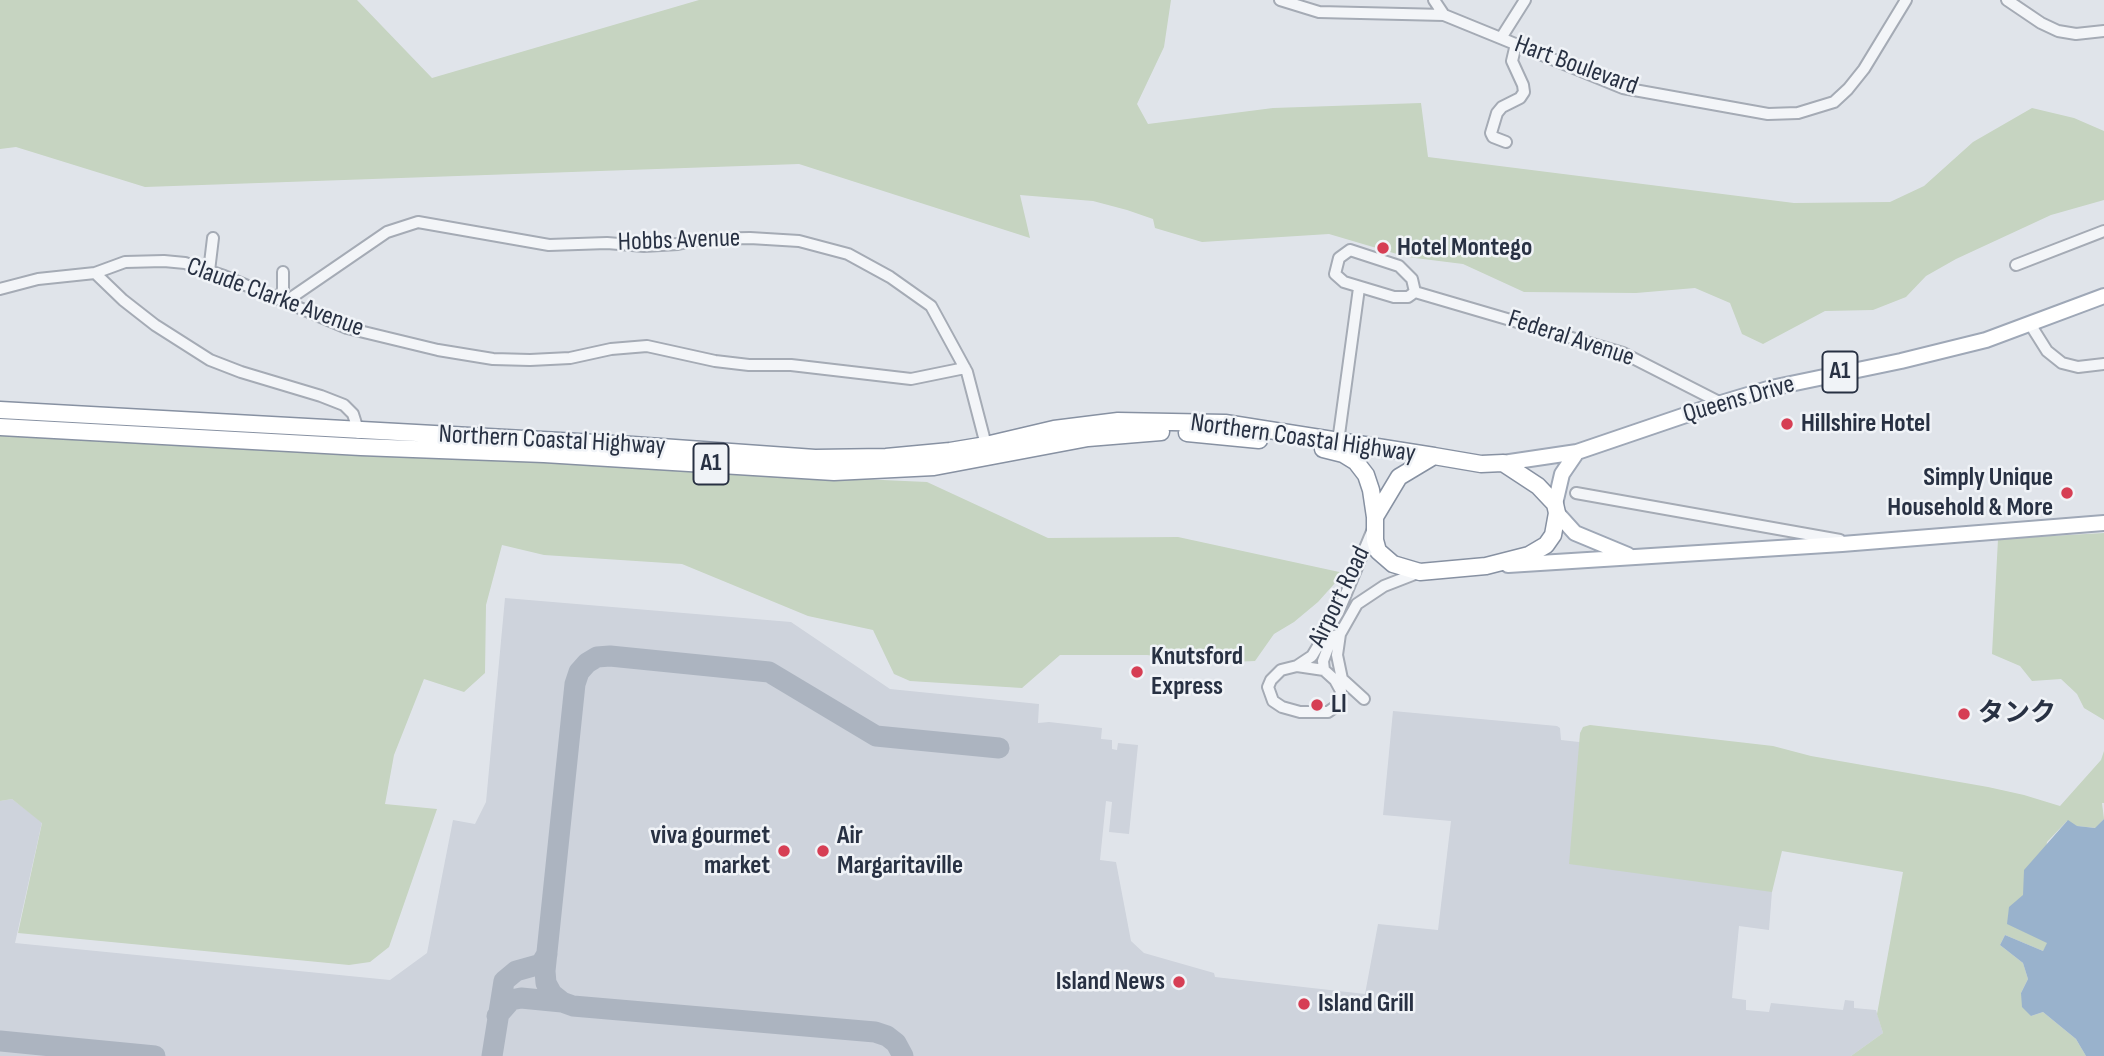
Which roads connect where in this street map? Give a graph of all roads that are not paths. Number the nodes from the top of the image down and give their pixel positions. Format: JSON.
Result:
{"nodes":[{"id":1,"x":1280,"y":0,"type":"edge"},
{"id":2,"x":1434,"y":0,"type":"edge"},
{"id":3,"x":1525,"y":0,"type":"edge"},
{"id":4,"x":1906,"y":0,"type":"edge"},
{"id":5,"x":2007,"y":0,"type":"edge"},
{"id":6,"x":1444,"y":15,"type":"junction"},
{"id":7,"x":2104,"y":31,"type":"edge"},
{"id":8,"x":1501,"y":38,"type":"junction"},
{"id":9,"x":1516,"y":44,"type":"junction"},
{"id":10,"x":1506,"y":142,"type":"dead end"},
{"id":11,"x":2104,"y":231,"type":"edge"},
{"id":12,"x":213,"y":238,"type":"dead end"},
{"id":13,"x":2016,"y":265,"type":"dead end"},
{"id":14,"x":209,"y":271,"type":"junction"},
{"id":15,"x":284,"y":271,"type":"dead end"},
{"id":16,"x":95,"y":273,"type":"junction"},
{"id":17,"x":1359,"y":288,"type":"junction"},
{"id":18,"x":0,"y":289,"type":"edge"},
{"id":19,"x":1415,"y":292,"type":"junction"},
{"id":20,"x":2104,"y":296,"type":"edge"},
{"id":21,"x":282,"y":301,"type":"junction"},
{"id":22,"x":2031,"y":324,"type":"junction"},
{"id":23,"x":2104,"y":364,"type":"edge"},
{"id":24,"x":965,"y":368,"type":"junction"},
{"id":25,"x":1721,"y":403,"type":"junction"},
{"id":26,"x":0,"y":410,"type":"edge"},
{"id":27,"x":0,"y":426,"type":"edge"},
{"id":28,"x":358,"y":429,"type":"junction"},
{"id":29,"x":1338,"y":442,"type":"junction"},
{"id":30,"x":986,"y":445,"type":"junction"},
{"id":31,"x":361,"y":447,"type":"junction"},
{"id":32,"x":1577,"y":452,"type":"junction"},
{"id":33,"x":1434,"y":456,"type":"junction"},
{"id":34,"x":1503,"y":463,"type":"junction"},
{"id":35,"x":1576,"y":493,"type":"dead end"},
{"id":36,"x":1556,"y":508,"type":"junction"},
{"id":37,"x":1375,"y":520,"type":"junction"},
{"id":38,"x":2104,"y":523,"type":"edge"},
{"id":39,"x":1853,"y":542,"type":"junction"},
{"id":40,"x":1636,"y":558,"type":"junction"},
{"id":41,"x":1486,"y":566,"type":"junction"},
{"id":42,"x":1420,"y":572,"type":"junction"},
{"id":43,"x":1340,"y":634,"type":"junction"},
{"id":44,"x":1297,"y":666,"type":"junction"},
{"id":45,"x":1324,"y":670,"type":"junction"},
{"id":46,"x":1364,"y":699,"type":"dead end"}],
"edges":[{"from":1,"to":6,"type":"street","name":"Hart Boulevard"},
{"from":2,"to":6,"type":"street"},
{"from":3,"to":8,"type":"street"},
{"from":4,"to":9,"type":"street","name":"Hart Boulevard"},
{"from":5,"to":7,"type":"street"},
{"from":6,"to":8,"type":"street","name":"Hart Boulevard"},
{"from":8,"to":9,"type":"street","name":"Hart Boulevard"},
{"from":9,"to":10,"type":"street"},
{"from":11,"to":13,"type":"street"},
{"from":12,"to":14,"type":"street"},
{"from":14,"to":16,"type":"street","name":"Claude Clarke Avenue"},
{"from":14,"to":21,"type":"street","name":"Claude Clarke Avenue"},
{"from":15,"to":21,"type":"street"},
{"from":16,"to":18,"type":"street","name":"Claude Clarke Avenue"},
{"from":16,"to":28,"type":"street"},
{"from":17,"to":19,"type":"street","name":"Federal Avenue"},
{"from":17,"to":19,"type":"street"},
{"from":17,"to":29,"type":"street"},
{"from":19,"to":25,"type":"street","name":"Federal Avenue"},
{"from":20,"to":22,"type":"main road","name":"Queens Drive","number":"A1"},
{"from":21,"to":24,"type":"street","name":"Claude Clarke Avenue"},
{"from":21,"to":24,"type":"street","name":"Hobbs Avenue"},
{"from":22,"to":23,"type":"street"},
{"from":22,"to":25,"type":"main road","name":"Queens Drive","number":"A1"},
{"from":24,"to":30,"type":"street","name":"Hobbs Avenue"},
{"from":25,"to":32,"type":"main road","name":"Queens Drive","number":"A1"},
{"from":26,"to":28,"type":"highway","name":"Northern Coastal Highway","number":"A1"},
{"from":27,"to":31,"type":"highway","name":"Northern Coastal Highway","number":"A1"},
{"from":28,"to":30,"type":"highway","name":"Northern Coastal Highway","number":"A1"},
{"from":28,"to":31,"type":"street"},
{"from":29,"to":30,"type":"highway","name":"Northern Coastal Highway","number":"A1"},
{"from":29,"to":33,"type":"highway","name":"Northern Coastal Highway","number":"A1"},
{"from":31,"to":37,"type":"highway","name":"Northern Coastal Highway","number":"A1"},
{"from":32,"to":34,"type":"main road","name":"Queens Drive","number":"A1"},
{"from":32,"to":36,"type":"main road","number":"A1"},
{"from":33,"to":34,"type":"highway","number":"A1"},
{"from":33,"to":37,"type":"highway"},
{"from":34,"to":36,"type":"highway"},
{"from":35,"to":39,"type":"street"},
{"from":36,"to":40,"type":"main road"},
{"from":36,"to":41,"type":"highway","number":"A1"},
{"from":37,"to":42,"type":"highway","number":"A1"},
{"from":37,"to":44,"type":"street","name":"Airport Road"},
{"from":38,"to":39,"type":"main road"},
{"from":39,"to":40,"type":"main road"},
{"from":40,"to":41,"type":"main road"},
{"from":41,"to":42,"type":"highway","number":"A1"},
{"from":42,"to":43,"type":"street","name":"Airport Road"},
{"from":43,"to":45,"type":"street","name":"Airport Road"},
{"from":43,"to":46,"type":"street","name":"Airport Road"},
{"from":44,"to":45,"type":"street","name":"Airport Road"},
{"from":44,"to":45,"type":"street","name":"Airport Road"}]}
